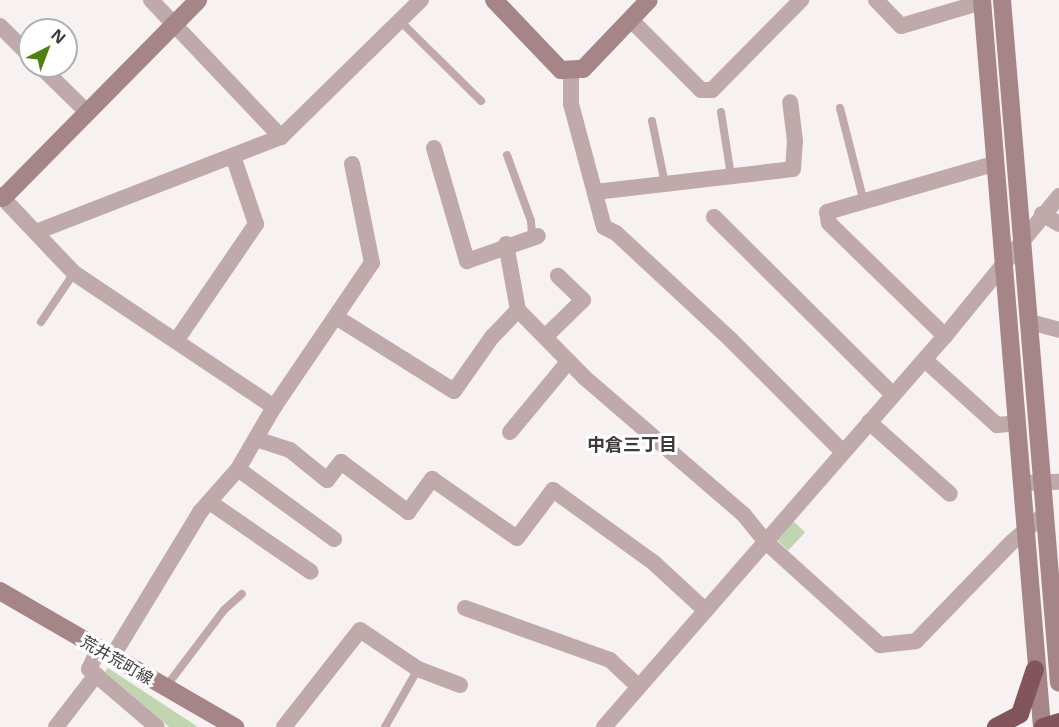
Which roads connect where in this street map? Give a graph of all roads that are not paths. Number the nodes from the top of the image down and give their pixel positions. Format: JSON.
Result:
{"nodes":[{"id":1,"x":152,"y":0,"type":"edge"},
{"id":2,"x":198,"y":0,"type":"edge"},
{"id":3,"x":421,"y":0,"type":"edge"},
{"id":4,"x":494,"y":0,"type":"edge"},
{"id":5,"x":649,"y":0,"type":"edge"},
{"id":6,"x":801,"y":0,"type":"edge"},
{"id":7,"x":876,"y":0,"type":"edge"},
{"id":8,"x":1002,"y":0,"type":"edge"},
{"id":9,"x":982,"y":1,"type":"edge"},
{"id":10,"x":630,"y":20,"type":"junction"},
{"id":11,"x":400,"y":21,"type":"junction"},
{"id":12,"x":174,"y":24,"type":"junction"},
{"id":13,"x":0,"y":26,"type":"edge"},
{"id":14,"x":18,"y":44,"type":"edge"},
{"id":15,"x":571,"y":69,"type":"junction"},
{"id":16,"x":52,"y":78,"type":"edge"},
{"id":17,"x":481,"y":101,"type":"dead end"},
{"id":18,"x":790,"y":102,"type":"dead end"},
{"id":19,"x":840,"y":108,"type":"dead end"},
{"id":20,"x":721,"y":112,"type":"dead end"},
{"id":21,"x":88,"y":113,"type":"junction"},
{"id":22,"x":652,"y":122,"type":"dead end"},
{"id":23,"x":281,"y":137,"type":"junction"},
{"id":24,"x":434,"y":148,"type":"dead end"},
{"id":25,"x":507,"y":155,"type":"dead end"},
{"id":26,"x":233,"y":156,"type":"junction"},
{"id":27,"x":352,"y":164,"type":"dead end"},
{"id":28,"x":993,"y":164,"type":"junction"},
{"id":29,"x":731,"y":176,"type":"junction"},
{"id":30,"x":665,"y":184,"type":"junction"},
{"id":31,"x":595,"y":192,"type":"junction"},
{"id":32,"x":1059,"y":196,"type":"edge"},
{"id":33,"x":1,"y":198,"type":"edge"},
{"id":34,"x":864,"y":202,"type":"junction"},
{"id":35,"x":1042,"y":214,"type":"junction"},
{"id":36,"x":714,"y":217,"type":"dead end"},
{"id":37,"x":1059,"y":224,"type":"edge"},
{"id":38,"x":36,"y":232,"type":"junction"},
{"id":39,"x":535,"y":236,"type":"joint"},
{"id":40,"x":1022,"y":239,"type":"junction"},
{"id":41,"x":506,"y":244,"type":"junction"},
{"id":42,"x":1003,"y":262,"type":"junction"},
{"id":43,"x":74,"y":273,"type":"junction"},
{"id":44,"x":558,"y":276,"type":"dead end"},
{"id":45,"x":518,"y":310,"type":"junction"},
{"id":46,"x":336,"y":317,"type":"junction"},
{"id":47,"x":41,"y":322,"type":"dead end"},
{"id":48,"x":1029,"y":322,"type":"junction"},
{"id":49,"x":1059,"y":330,"type":"edge"},
{"id":50,"x":945,"y":336,"type":"junction"},
{"id":51,"x":545,"y":337,"type":"junction"},
{"id":52,"x":176,"y":341,"type":"junction"},
{"id":53,"x":925,"y":360,"type":"junction"},
{"id":54,"x":569,"y":361,"type":"junction"},
{"id":55,"x":893,"y":395,"type":"junction"},
{"id":56,"x":274,"y":407,"type":"junction"},
{"id":57,"x":869,"y":422,"type":"junction"},
{"id":58,"x":1018,"y":423,"type":"junction"},
{"id":59,"x":510,"y":432,"type":"dead end"},
{"id":60,"x":256,"y":439,"type":"junction"},
{"id":61,"x":843,"y":452,"type":"junction"},
{"id":62,"x":238,"y":469,"type":"junction"},
{"id":63,"x":1052,"y":482,"type":"edge"},
{"id":64,"x":1024,"y":483,"type":"junction"},
{"id":65,"x":950,"y":494,"type":"dead end"},
{"id":66,"x":212,"y":503,"type":"junction"},
{"id":67,"x":1046,"y":513,"type":"junction"},
{"id":68,"x":1027,"y":528,"type":"junction"},
{"id":69,"x":334,"y":539,"type":"dead end"},
{"id":70,"x":766,"y":542,"type":"junction"},
{"id":71,"x":311,"y":572,"type":"dead end"},
{"id":72,"x":0,"y":591,"type":"edge"},
{"id":73,"x":242,"y":594,"type":"dead end"},
{"id":74,"x":465,"y":608,"type":"dead end"},
{"id":75,"x":704,"y":609,"type":"junction"},
{"id":76,"x":105,"y":654,"type":"junction"},
{"id":77,"x":418,"y":669,"type":"junction"},
{"id":78,"x":1035,"y":669,"type":"junction"},
{"id":79,"x":96,"y":675,"type":"junction"},
{"id":80,"x":1059,"y":683,"type":"edge"},
{"id":81,"x":460,"y":685,"type":"dead end"},
{"id":82,"x":638,"y":686,"type":"junction"},
{"id":83,"x":165,"y":688,"type":"junction"},
{"id":84,"x":1059,"y":722,"type":"edge"},
{"id":85,"x":56,"y":727,"type":"edge"},
{"id":86,"x":158,"y":727,"type":"edge"},
{"id":87,"x":235,"y":727,"type":"edge"},
{"id":88,"x":284,"y":727,"type":"edge"},
{"id":89,"x":385,"y":727,"type":"edge"},
{"id":90,"x":604,"y":727,"type":"edge"},
{"id":91,"x":996,"y":727,"type":"edge"},
{"id":92,"x":1042,"y":727,"type":"edge"}],
"edges":[{"from":1,"to":12,"type":"street"},
{"from":2,"to":12,"type":"street"},
{"from":3,"to":11,"type":"street"},
{"from":4,"to":15,"type":"street"},
{"from":5,"to":10,"type":"street"},
{"from":6,"to":10,"type":"street"},
{"from":7,"to":9,"type":"street"},
{"from":8,"to":40,"type":"street"},
{"from":9,"to":28,"type":"street"},
{"from":10,"to":15,"type":"street"},
{"from":11,"to":17,"type":"lane"},
{"from":11,"to":23,"type":"street"},
{"from":12,"to":21,"type":"street"},
{"from":12,"to":23,"type":"street"},
{"from":13,"to":14,"type":"street"},
{"from":15,"to":31,"type":"street"},
{"from":16,"to":21,"type":"street"},
{"from":18,"to":29,"type":"street"},
{"from":19,"to":34,"type":"lane"},
{"from":20,"to":29,"type":"lane"},
{"from":21,"to":33,"type":"street"},
{"from":22,"to":30,"type":"lane"},
{"from":23,"to":26,"type":"street"},
{"from":24,"to":41,"type":"street"},
{"from":25,"to":39,"type":"lane"},
{"from":26,"to":38,"type":"street"},
{"from":26,"to":52,"type":"street"},
{"from":27,"to":46,"type":"street"},
{"from":28,"to":34,"type":"street"},
{"from":28,"to":42,"type":"street"},
{"from":29,"to":30,"type":"street"},
{"from":30,"to":31,"type":"street"},
{"from":31,"to":61,"type":"street"},
{"from":32,"to":35,"type":"street"},
{"from":33,"to":38,"type":"street"},
{"from":34,"to":50,"type":"street"},
{"from":35,"to":37,"type":"street"},
{"from":35,"to":40,"type":"street"},
{"from":36,"to":55,"type":"street"},
{"from":38,"to":43,"type":"street"},
{"from":39,"to":41,"type":"street"},
{"from":40,"to":42,"type":"street"},
{"from":40,"to":48,"type":"street"},
{"from":41,"to":45,"type":"street"},
{"from":42,"to":50,"type":"street"},
{"from":42,"to":58,"type":"street"},
{"from":43,"to":47,"type":"lane"},
{"from":43,"to":52,"type":"street"},
{"from":44,"to":51,"type":"street"},
{"from":45,"to":46,"type":"street"},
{"from":45,"to":51,"type":"street"},
{"from":46,"to":56,"type":"street"},
{"from":48,"to":49,"type":"street"},
{"from":48,"to":63,"type":"street"},
{"from":50,"to":53,"type":"street"},
{"from":51,"to":54,"type":"street"},
{"from":52,"to":56,"type":"street"},
{"from":53,"to":55,"type":"street"},
{"from":53,"to":58,"type":"street"},
{"from":54,"to":59,"type":"street"},
{"from":54,"to":70,"type":"street"},
{"from":55,"to":57,"type":"street"},
{"from":56,"to":60,"type":"street"},
{"from":57,"to":61,"type":"street"},
{"from":57,"to":65,"type":"street"},
{"from":58,"to":64,"type":"street"},
{"from":60,"to":62,"type":"street"},
{"from":60,"to":75,"type":"street"},
{"from":61,"to":70,"type":"street"},
{"from":62,"to":66,"type":"street"},
{"from":62,"to":69,"type":"street"},
{"from":63,"to":64,"type":"street"},
{"from":63,"to":67,"type":"street"},
{"from":64,"to":68,"type":"street"},
{"from":66,"to":71,"type":"street"},
{"from":66,"to":76,"type":"street"},
{"from":67,"to":68,"type":"street"},
{"from":67,"to":80,"type":"street"},
{"from":68,"to":70,"type":"street"},
{"from":68,"to":78,"type":"street"},
{"from":70,"to":75,"type":"street"},
{"from":72,"to":76,"type":"street","name":"荒井荒町線"},
{"from":73,"to":83,"type":"lane"},
{"from":74,"to":82,"type":"street"},
{"from":75,"to":82,"type":"street"},
{"from":76,"to":79,"type":"street"},
{"from":76,"to":83,"type":"street","name":"荒井荒町線"},
{"from":77,"to":81,"type":"street"},
{"from":77,"to":88,"type":"street"},
{"from":77,"to":89,"type":"lane"},
{"from":78,"to":91,"type":"highway"},
{"from":78,"to":92,"type":"street"},
{"from":79,"to":85,"type":"street"},
{"from":79,"to":86,"type":"street"},
{"from":82,"to":90,"type":"street"},
{"from":83,"to":87,"type":"street","name":"荒井荒町線"},
{"from":84,"to":92,"type":"highway"}]}
